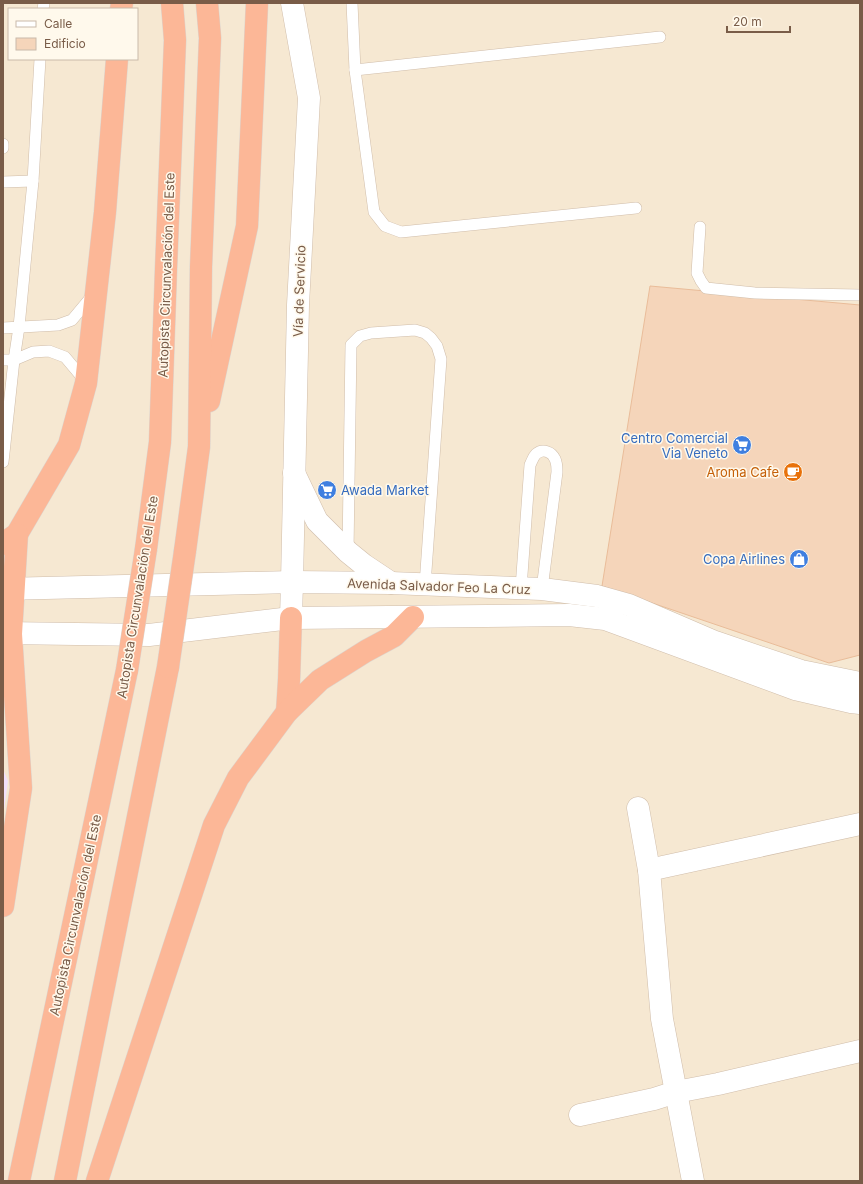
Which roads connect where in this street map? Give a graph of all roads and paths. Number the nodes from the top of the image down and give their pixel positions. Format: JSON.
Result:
{"nodes":[{"id":1,"x":172,"y":3,"type":"edge"},
{"id":2,"x":207,"y":3,"type":"edge"},
{"id":3,"x":257,"y":3,"type":"edge"},
{"id":4,"x":292,"y":3,"type":"edge"},
{"id":5,"x":352,"y":3,"type":"edge"},
{"id":6,"x":660,"y":37,"type":"dead end"},
{"id":7,"x":40,"y":60,"type":"edge"},
{"id":8,"x":117,"y":60,"type":"edge"},
{"id":9,"x":356,"y":70,"type":"junction"},
{"id":10,"x":3,"y":144,"type":"edge"},
{"id":11,"x":3,"y":148,"type":"edge"},
{"id":12,"x":33,"y":181,"type":"junction"},
{"id":13,"x":3,"y":182,"type":"edge"},
{"id":14,"x":636,"y":208,"type":"dead end"},
{"id":15,"x":700,"y":228,"type":"dead end"},
{"id":16,"x":97,"y":291,"type":"junction"},
{"id":17,"x":860,"y":295,"type":"edge"},
{"id":18,"x":3,"y":328,"type":"edge"},
{"id":19,"x":19,"y":328,"type":"junction"},
{"id":20,"x":9,"y":360,"type":"edge"},
{"id":21,"x":86,"y":383,"type":"junction"},
{"id":22,"x":199,"y":447,"type":"junction"},
{"id":23,"x":3,"y":462,"type":"edge"},
{"id":24,"x":294,"y":473,"type":"junction"},
{"id":25,"x":10,"y":539,"type":"edge"},
{"id":26,"x":348,"y":552,"type":"junction"},
{"id":27,"x":292,"y":582,"type":"junction"},
{"id":28,"x":391,"y":583,"type":"junction"},
{"id":29,"x":425,"y":584,"type":"junction"},
{"id":30,"x":531,"y":588,"type":"junction"},
{"id":31,"x":8,"y":589,"type":"edge"},
{"id":32,"x":413,"y":617,"type":"junction"},
{"id":33,"x":292,"y":618,"type":"junction"},
{"id":34,"x":7,"y":633,"type":"edge"},
{"id":35,"x":860,"y":683,"type":"edge"},
{"id":36,"x":3,"y":700,"type":"edge"},
{"id":37,"x":860,"y":703,"type":"edge"},
{"id":38,"x":287,"y":712,"type":"junction"},
{"id":39,"x":18,"y":737,"type":"junction"},
{"id":40,"x":638,"y":808,"type":"dead end"},
{"id":41,"x":860,"y":824,"type":"edge"},
{"id":42,"x":649,"y":870,"type":"junction"},
{"id":43,"x":3,"y":906,"type":"edge"},
{"id":44,"x":860,"y":1051,"type":"edge"},
{"id":45,"x":676,"y":1092,"type":"junction"},
{"id":46,"x":580,"y":1115,"type":"dead end"},
{"id":47,"x":19,"y":1181,"type":"edge"},
{"id":48,"x":65,"y":1181,"type":"edge"},
{"id":49,"x":96,"y":1181,"type":"edge"},
{"id":50,"x":693,"y":1181,"type":"edge"}],
"edges":[{"from":1,"to":47,"type":"highway","name":"Autopista Circunvalación del Este","bridge":true},
{"from":2,"to":22,"type":"highway"},
{"from":3,"to":22,"type":"highway"},
{"from":4,"to":24,"type":"street","name":"Vía de Servicio"},
{"from":5,"to":9,"type":"lane"},
{"from":6,"to":9,"type":"lane"},
{"from":7,"to":12,"type":"lane"},
{"from":8,"to":16,"type":"highway"},
{"from":9,"to":14,"type":"lane"},
{"from":10,"to":11,"type":"lane"},
{"from":12,"to":13,"type":"lane"},
{"from":12,"to":19,"type":"lane"},
{"from":15,"to":17,"type":"lane"},
{"from":16,"to":19,"type":"lane"},
{"from":16,"to":21,"type":"highway"},
{"from":18,"to":19,"type":"lane"},
{"from":19,"to":20,"type":"lane"},
{"from":20,"to":21,"type":"lane"},
{"from":20,"to":23,"type":"lane"},
{"from":21,"to":25,"type":"highway"},
{"from":22,"to":48,"type":"highway","bridge":true},
{"from":24,"to":26,"type":"street"},
{"from":24,"to":27,"type":"street","name":"Vía de Servicio"},
{"from":25,"to":31,"type":"highway"},
{"from":26,"to":28,"type":"street"},
{"from":26,"to":29,"type":"lane"},
{"from":27,"to":28,"type":"street","name":"Avenida Salvador Feo La Cruz"},
{"from":27,"to":31,"type":"street","name":"Avenida Salvador Feo La Cruz"},
{"from":27,"to":33,"type":"street","name":"Vía de Servicio"},
{"from":28,"to":29,"type":"street","name":"Avenida Salvador Feo La Cruz"},
{"from":29,"to":30,"type":"street","name":"Avenida Salvador Feo La Cruz"},
{"from":30,"to":30,"type":"lane"},
{"from":30,"to":35,"type":"street","name":"Avenida Salvador Feo La Cruz"},
{"from":31,"to":34,"type":"highway"},
{"from":32,"to":33,"type":"street","name":"Avenida Salvador Feo La Cruz"},
{"from":32,"to":37,"type":"street","name":"Avenida Salvador Feo La Cruz"},
{"from":32,"to":38,"type":"highway"},
{"from":33,"to":34,"type":"street","name":"Avenida Salvador Feo La Cruz"},
{"from":33,"to":38,"type":"highway"},
{"from":34,"to":39,"type":"highway"},
{"from":36,"to":39,"type":"highway"},
{"from":38,"to":49,"type":"highway"},
{"from":39,"to":43,"type":"highway"},
{"from":40,"to":42,"type":"street"},
{"from":41,"to":42,"type":"street"},
{"from":42,"to":45,"type":"street"},
{"from":44,"to":45,"type":"street"},
{"from":45,"to":46,"type":"street"},
{"from":45,"to":50,"type":"street"}]}
